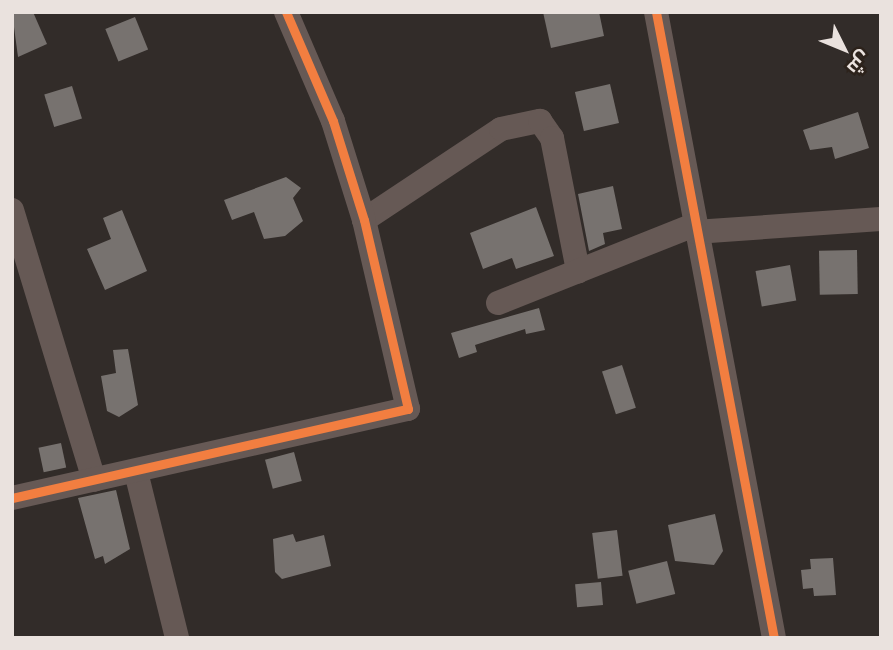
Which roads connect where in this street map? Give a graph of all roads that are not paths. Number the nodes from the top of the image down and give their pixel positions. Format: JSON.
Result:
{"nodes":[{"id":1,"x":286,"y":12,"type":"edge"},
{"id":2,"x":656,"y":12,"type":"edge"},
{"id":3,"x":12,"y":210,"type":"edge"},
{"id":4,"x":881,"y":219,"type":"edge"},
{"id":5,"x":364,"y":220,"type":"junction"},
{"id":6,"x":695,"y":228,"type":"junction"},
{"id":7,"x":578,"y":271,"type":"junction"},
{"id":8,"x":498,"y":303,"type":"dead end"},
{"id":9,"x":136,"y":471,"type":"junction"},
{"id":10,"x":94,"y":480,"type":"junction"},
{"id":11,"x":12,"y":498,"type":"edge"},
{"id":12,"x":177,"y":638,"type":"edge"},
{"id":13,"x":774,"y":638,"type":"edge"}],
"edges":[{"from":1,"to":5,"type":"street"},
{"from":2,"to":6,"type":"street"},
{"from":3,"to":10,"type":"street"},
{"from":4,"to":6,"type":"street"},
{"from":5,"to":7,"type":"street"},
{"from":5,"to":9,"type":"street"},
{"from":6,"to":7,"type":"street"},
{"from":6,"to":13,"type":"street"},
{"from":7,"to":8,"type":"street"},
{"from":9,"to":10,"type":"street"},
{"from":9,"to":12,"type":"street"},
{"from":10,"to":11,"type":"street"}]}
